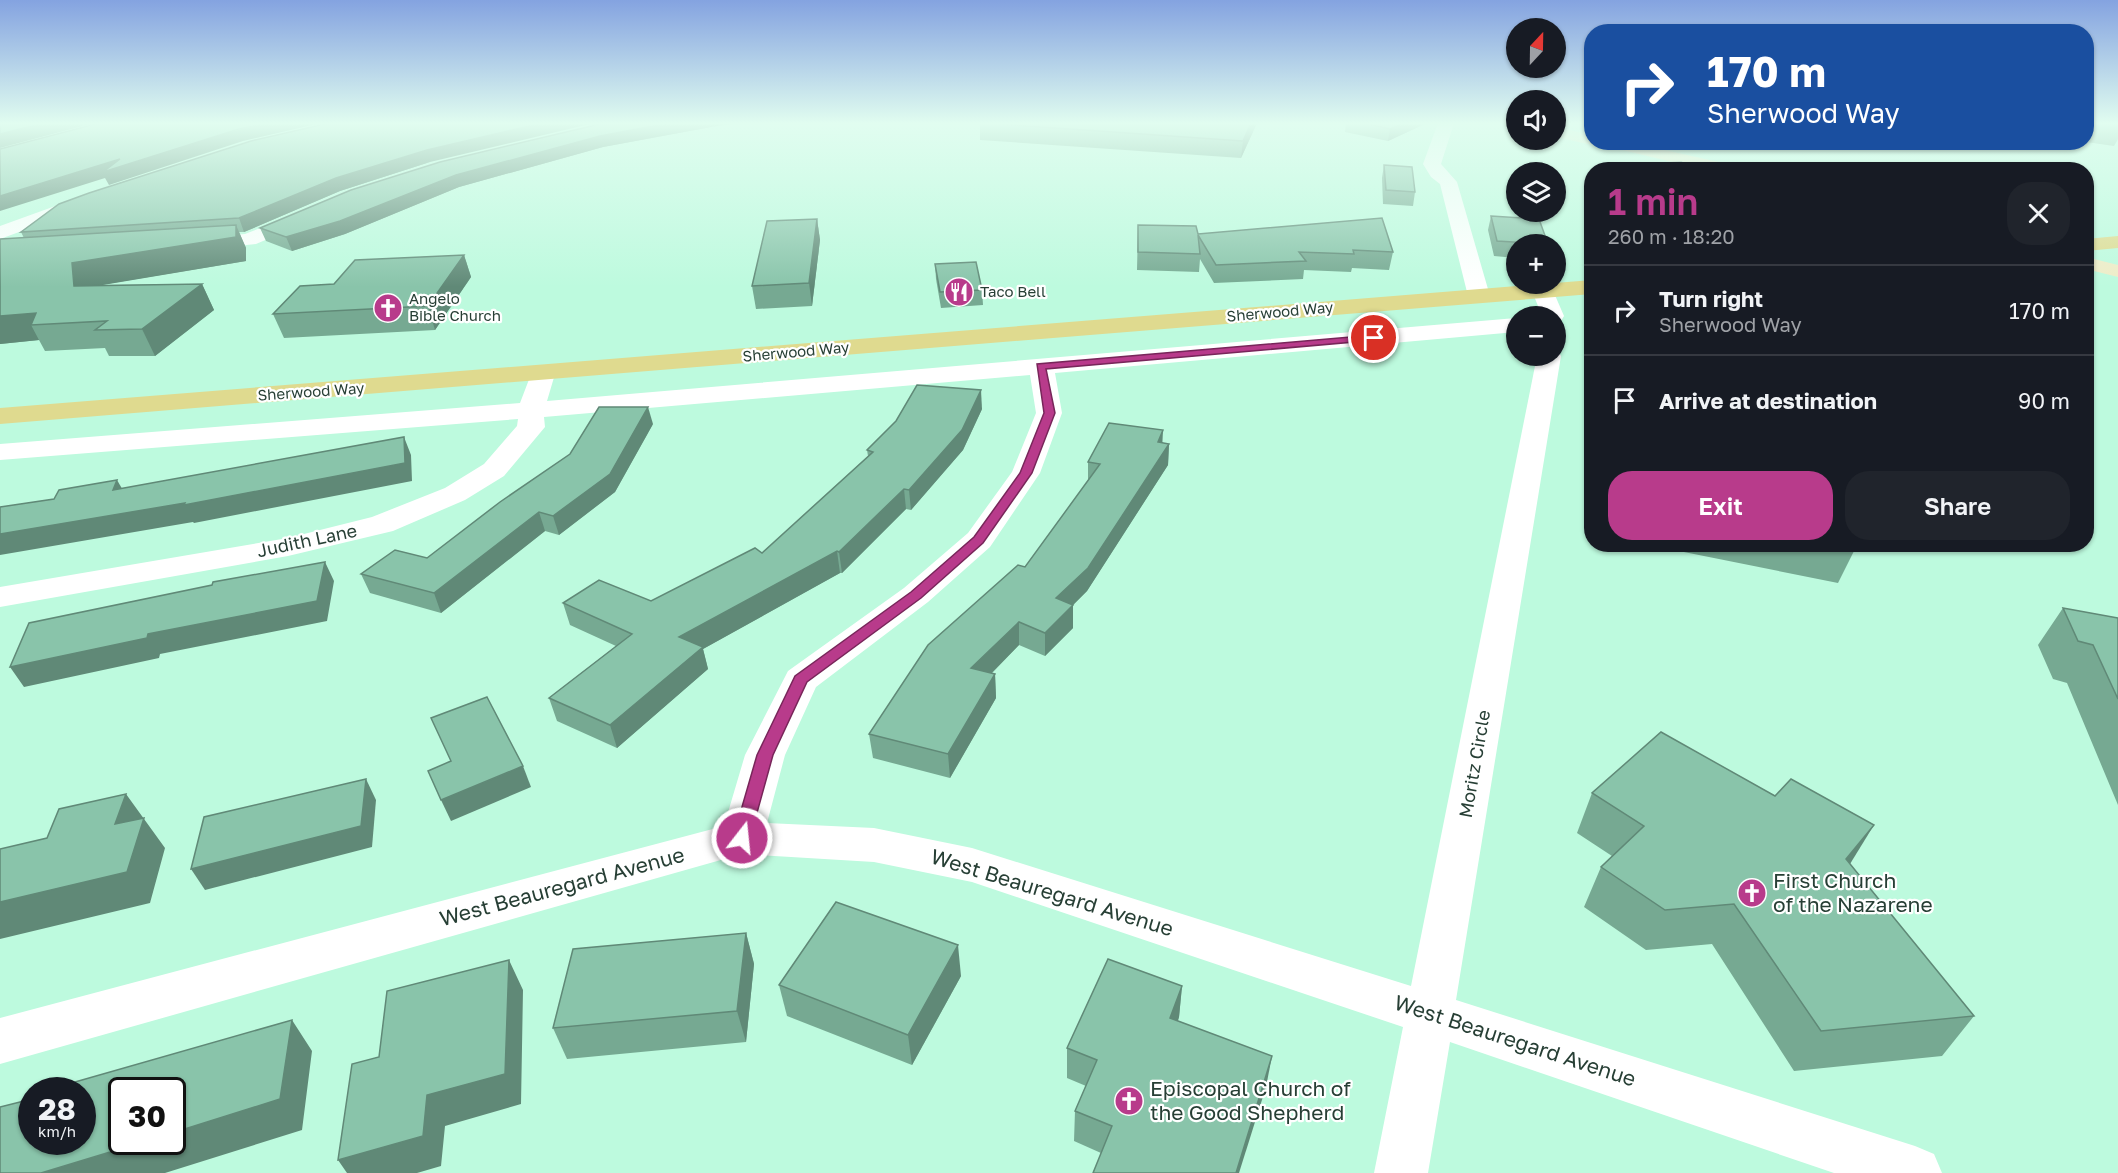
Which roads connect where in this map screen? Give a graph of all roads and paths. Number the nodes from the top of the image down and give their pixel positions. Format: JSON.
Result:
{"nodes":[{"id":1,"x":1443,"y":178,"type":"edge"},
{"id":2,"x":98,"y":196,"type":"edge"},
{"id":3,"x":318,"y":210,"type":"edge"},
{"id":4,"x":0,"y":232,"type":"edge"},
{"id":5,"x":2118,"y":242,"type":"edge"},
{"id":6,"x":2094,"y":244,"type":"edge"},
{"id":7,"x":178,"y":245,"type":"edge"},
{"id":8,"x":2094,"y":265,"type":"edge"},
{"id":9,"x":2118,"y":271,"type":"edge"},
{"id":10,"x":1584,"y":288,"type":"edge"},
{"id":11,"x":1566,"y":289,"type":"edge"},
{"id":12,"x":1506,"y":294,"type":"edge"},
{"id":13,"x":1479,"y":296,"type":"junction"},
{"id":14,"x":1506,"y":326,"type":"edge"},
{"id":15,"x":1041,"y":366,"type":"junction"},
{"id":16,"x":1547,"y":366,"type":"edge"},
{"id":17,"x":542,"y":374,"type":"junction"},
{"id":18,"x":531,"y":410,"type":"junction"},
{"id":19,"x":0,"y":417,"type":"edge"},
{"id":20,"x":0,"y":453,"type":"edge"},
{"id":21,"x":0,"y":597,"type":"edge"},
{"id":22,"x":742,"y":838,"type":"junction"},
{"id":23,"x":1430,"y":1012,"type":"junction"},
{"id":24,"x":0,"y":1041,"type":"edge"},
{"id":25,"x":1401,"y":1173,"type":"edge"},
{"id":26,"x":1915,"y":1173,"type":"edge"}],
"edges":[{"from":1,"to":13,"type":"street"},
{"from":2,"to":4,"type":"street"},
{"from":3,"to":7,"type":"street"},
{"from":5,"to":6,"type":"main road"},
{"from":8,"to":9,"type":"main road"},
{"from":10,"to":11,"type":"main road","name":"Sherwood Way"},
{"from":12,"to":13,"type":"main road","name":"Sherwood Way"},
{"from":13,"to":17,"type":"main road","name":"Sherwood Way"},
{"from":14,"to":15,"type":"street","name":"Sherwood Way"},
{"from":15,"to":18,"type":"street","name":"Sherwood Way"},
{"from":15,"to":22,"type":"street"},
{"from":16,"to":23,"type":"street","name":"Moritz Circle"},
{"from":17,"to":18,"type":"street","name":"Judith Lane"},
{"from":17,"to":19,"type":"main road","name":"Sherwood Way"},
{"from":18,"to":20,"type":"street","name":"Sherwood Way"},
{"from":18,"to":21,"type":"street","name":"Judith Lane"},
{"from":22,"to":23,"type":"street","name":"West Beauregard Avenue"},
{"from":22,"to":24,"type":"street","name":"West Beauregard Avenue"},
{"from":23,"to":25,"type":"street","name":"Moritz Circle"},
{"from":23,"to":26,"type":"street","name":"West Beauregard Avenue"}]}
